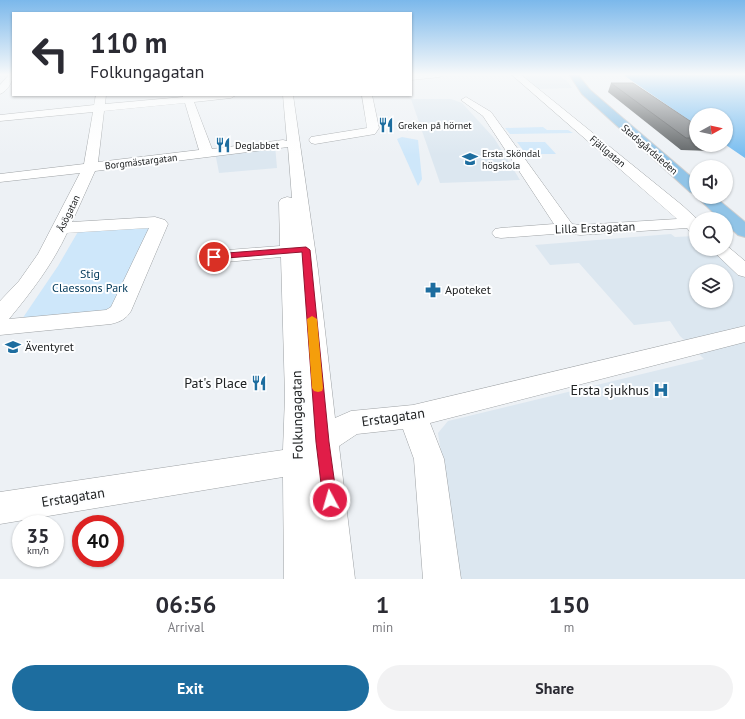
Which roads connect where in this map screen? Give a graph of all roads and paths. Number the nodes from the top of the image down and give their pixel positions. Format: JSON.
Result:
{"nodes":[{"id":1,"x":100,"y":101,"type":"edge"},
{"id":2,"x":155,"y":101,"type":"edge"},
{"id":3,"x":188,"y":101,"type":"edge"},
{"id":4,"x":279,"y":101,"type":"edge"},
{"id":5,"x":288,"y":101,"type":"edge"},
{"id":6,"x":367,"y":101,"type":"edge"},
{"id":7,"x":468,"y":101,"type":"edge"},
{"id":8,"x":547,"y":101,"type":"edge"},
{"id":9,"x":596,"y":101,"type":"edge"},
{"id":10,"x":608,"y":101,"type":"edge"},
{"id":11,"x":99,"y":108,"type":"junction"},
{"id":12,"x":0,"y":118,"type":"edge"},
{"id":13,"x":315,"y":140,"type":"dead end"},
{"id":14,"x":283,"y":144,"type":"junction"},
{"id":15,"x":207,"y":153,"type":"junction"},
{"id":16,"x":90,"y":167,"type":"junction"},
{"id":17,"x":689,"y":168,"type":"edge"},
{"id":18,"x":0,"y":178,"type":"edge"},
{"id":19,"x":689,"y":183,"type":"edge"},
{"id":20,"x":714,"y":204,"type":"edge"},
{"id":21,"x":732,"y":204,"type":"edge"},
{"id":22,"x":745,"y":215,"type":"edge"},
{"id":23,"x":689,"y":221,"type":"edge"},
{"id":24,"x":689,"y":225,"type":"edge"},
{"id":25,"x":61,"y":228,"type":"junction"},
{"id":26,"x":566,"y":228,"type":"junction"},
{"id":27,"x":745,"y":231,"type":"edge"},
{"id":28,"x":501,"y":233,"type":"dead end"},
{"id":29,"x":298,"y":250,"type":"junction"},
{"id":30,"x":728,"y":256,"type":"edge"},
{"id":31,"x":214,"y":257,"type":"dead end"},
{"id":32,"x":745,"y":271,"type":"edge"},
{"id":33,"x":0,"y":315,"type":"edge"},
{"id":34,"x":0,"y":327,"type":"edge"},
{"id":35,"x":745,"y":334,"type":"edge"},
{"id":36,"x":413,"y":416,"type":"junction"},
{"id":37,"x":310,"y":452,"type":"junction"},
{"id":38,"x":0,"y":508,"type":"edge"},
{"id":39,"x":303,"y":579,"type":"edge"},
{"id":40,"x":336,"y":579,"type":"edge"},
{"id":41,"x":442,"y":579,"type":"edge"}],
"edges":[{"from":1,"to":11,"type":"street","name":"Åsögatan"},
{"from":2,"to":11,"type":"street"},
{"from":3,"to":15,"type":"street"},
{"from":4,"to":14,"type":"street","name":"Folkungagatan"},
{"from":5,"to":29,"type":"street","name":"Folkungagatan"},
{"from":6,"to":13,"type":"street"},
{"from":7,"to":26,"type":"street"},
{"from":8,"to":23,"type":"street","name":"Fjällgatan"},
{"from":9,"to":19,"type":"main road","name":"Stadsgårdsleden"},
{"from":10,"to":17,"type":"main road","name":"Stadsgårdsleden"},
{"from":11,"to":12,"type":"street"},
{"from":11,"to":16,"type":"street","name":"Åsögatan"},
{"from":14,"to":15,"type":"street","name":"Borgmästargatan"},
{"from":14,"to":29,"type":"street","name":"Folkungagatan"},
{"from":15,"to":16,"type":"street","name":"Borgmästargatan"},
{"from":16,"to":18,"type":"street","name":"Borgmästargatan"},
{"from":16,"to":25,"type":"street","name":"Åsögatan"},
{"from":20,"to":27,"type":"main road"},
{"from":21,"to":22,"type":"main road"},
{"from":24,"to":26,"type":"street","name":"Lilla Erstagatan"},
{"from":25,"to":33,"type":"street","name":"Åsögatan"},
{"from":25,"to":34,"type":"street"},
{"from":26,"to":28,"type":"street","name":"Lilla Erstagatan"},
{"from":29,"to":31,"type":"street"},
{"from":29,"to":37,"type":"street","name":"Folkungagatan"},
{"from":29,"to":37,"type":"street","name":"Folkungagatan"},
{"from":30,"to":32,"type":"street"},
{"from":35,"to":36,"type":"street","name":"Erstagatan"},
{"from":36,"to":37,"type":"street","name":"Erstagatan"},
{"from":36,"to":41,"type":"street"},
{"from":37,"to":38,"type":"street","name":"Erstagatan"},
{"from":37,"to":39,"type":"street","name":"Folkungagatan"},
{"from":37,"to":40,"type":"street","name":"Folkungagatan"}]}
